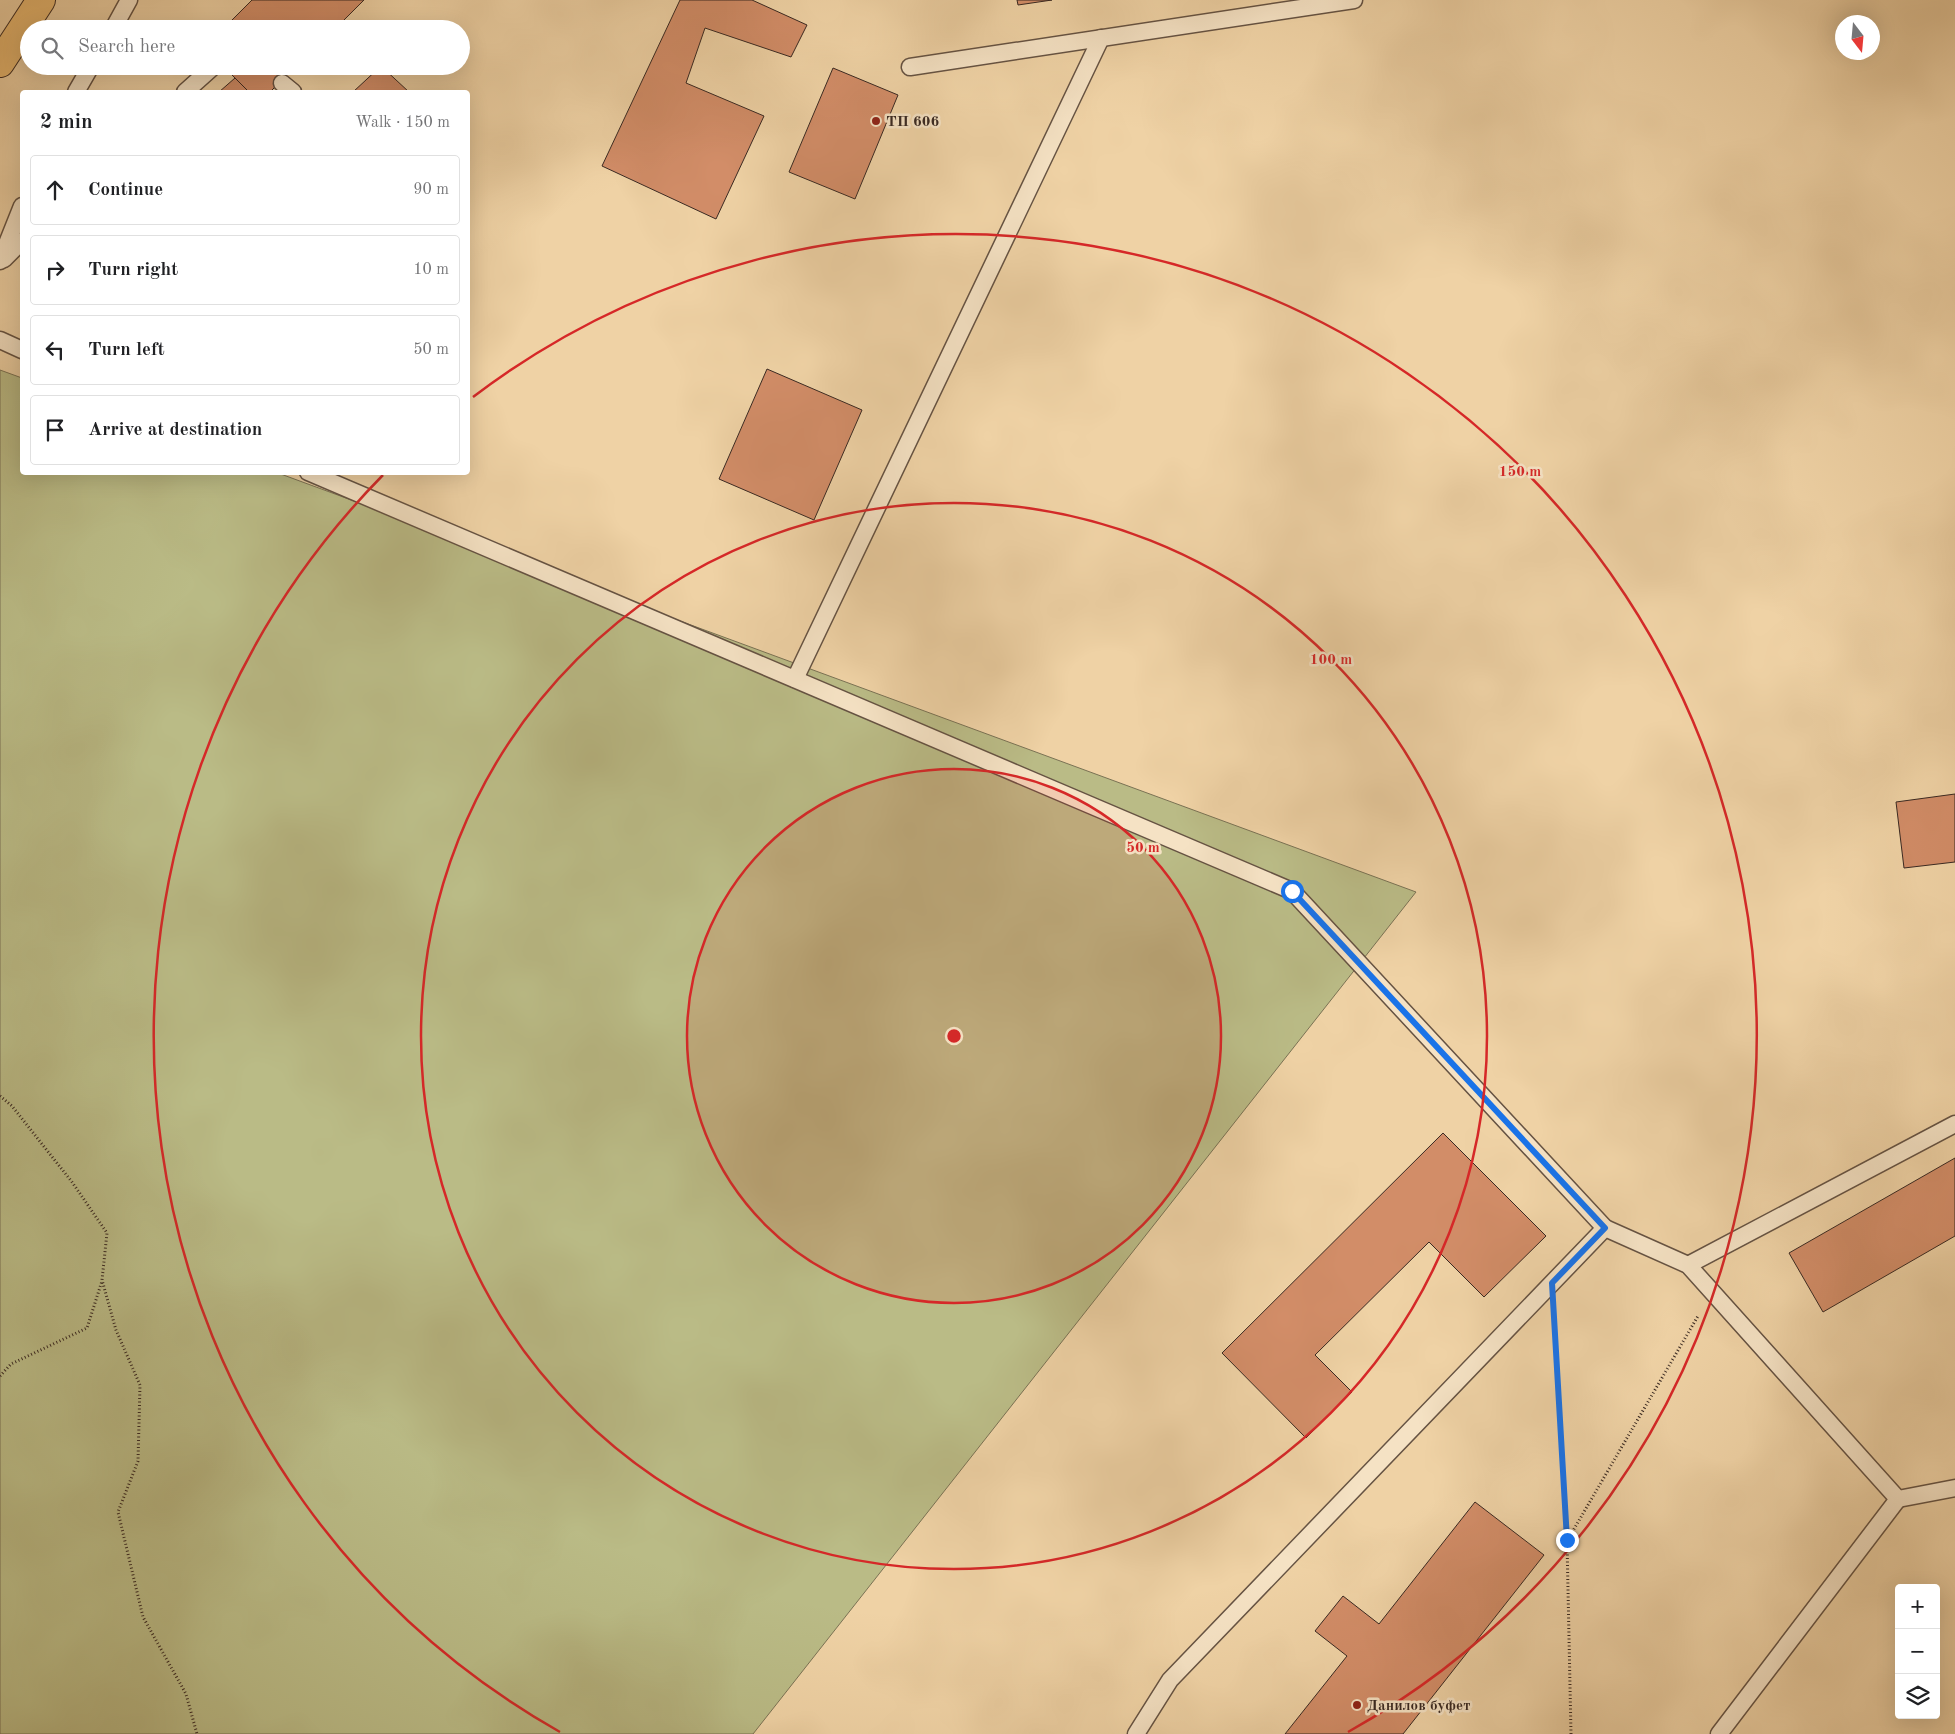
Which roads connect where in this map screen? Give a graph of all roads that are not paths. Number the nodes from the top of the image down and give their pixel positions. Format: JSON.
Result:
{"nodes":[{"id":1,"x":41,"y":0,"type":"edge"},
{"id":2,"x":129,"y":0,"type":"edge"},
{"id":3,"x":1354,"y":0,"type":"edge"},
{"id":4,"x":28,"y":20,"type":"edge"},
{"id":5,"x":118,"y":20,"type":"edge"},
{"id":6,"x":20,"y":32,"type":"edge"},
{"id":7,"x":1101,"y":38,"type":"junction"},
{"id":8,"x":0,"y":63,"type":"edge"},
{"id":9,"x":910,"y":67,"type":"dead end"},
{"id":10,"x":86,"y":75,"type":"edge"},
{"id":11,"x":204,"y":75,"type":"edge"},
{"id":12,"x":77,"y":90,"type":"edge"},
{"id":13,"x":187,"y":90,"type":"edge"},
{"id":14,"x":20,"y":211,"type":"edge"},
{"id":15,"x":20,"y":243,"type":"edge"},
{"id":16,"x":0,"y":261,"type":"edge"},
{"id":17,"x":0,"y":340,"type":"edge"},
{"id":18,"x":20,"y":349,"type":"edge"},
{"id":19,"x":315,"y":475,"type":"edge"},
{"id":20,"x":795,"y":679,"type":"junction"},
{"id":21,"x":1955,"y":1124,"type":"edge"},
{"id":22,"x":1605,"y":1228,"type":"junction"},
{"id":23,"x":1688,"y":1265,"type":"junction"},
{"id":24,"x":1955,"y":1488,"type":"edge"},
{"id":25,"x":1898,"y":1499,"type":"junction"},
{"id":26,"x":1136,"y":1734,"type":"edge"},
{"id":27,"x":1719,"y":1734,"type":"edge"}],
"edges":[{"from":1,"to":4,"type":"main road"},
{"from":2,"to":5,"type":"lane"},
{"from":3,"to":7,"type":"lane"},
{"from":6,"to":8,"type":"main road"},
{"from":7,"to":9,"type":"lane"},
{"from":7,"to":20,"type":"lane"},
{"from":10,"to":12,"type":"lane"},
{"from":11,"to":13,"type":"lane"},
{"from":14,"to":16,"type":"lane"},
{"from":15,"to":16,"type":"lane"},
{"from":17,"to":18,"type":"lane"},
{"from":19,"to":20,"type":"lane"},
{"from":20,"to":22,"type":"lane"},
{"from":21,"to":23,"type":"lane"},
{"from":22,"to":23,"type":"lane"},
{"from":22,"to":26,"type":"lane"},
{"from":23,"to":25,"type":"lane"},
{"from":24,"to":25,"type":"lane"},
{"from":25,"to":27,"type":"lane"}]}
